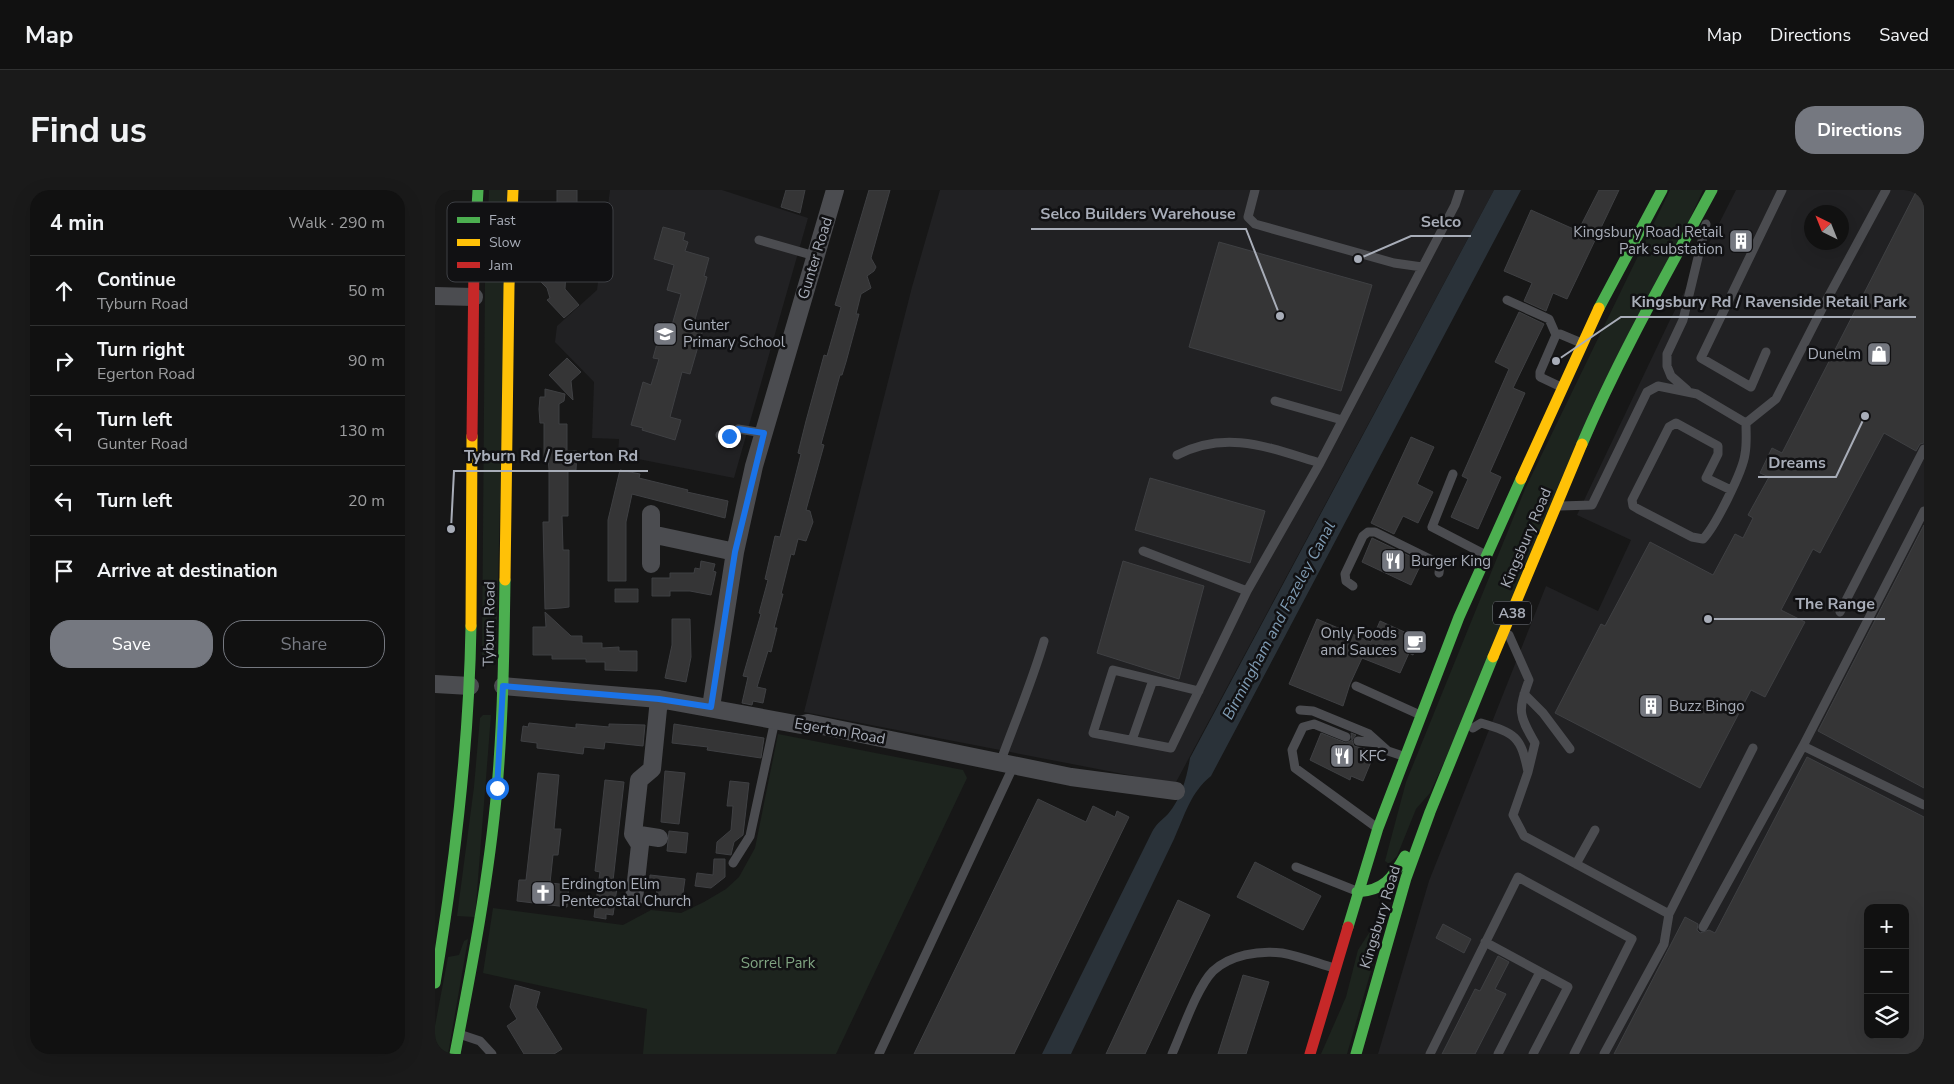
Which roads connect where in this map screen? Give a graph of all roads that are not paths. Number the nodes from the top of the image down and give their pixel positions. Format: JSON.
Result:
{"nodes":[{"id":1,"x":835,"y":190,"type":"edge"},
{"id":2,"x":1255,"y":190,"type":"edge"},
{"id":3,"x":1460,"y":190,"type":"edge"},
{"id":4,"x":1661,"y":190,"type":"edge"},
{"id":5,"x":1713,"y":190,"type":"edge"},
{"id":6,"x":1782,"y":190,"type":"edge"},
{"id":7,"x":1886,"y":190,"type":"edge"},
{"id":8,"x":759,"y":240,"type":"dead end"},
{"id":9,"x":815,"y":256,"type":"junction"},
{"id":10,"x":1422,"y":267,"type":"junction"},
{"id":11,"x":474,"y":282,"type":"edge"},
{"id":12,"x":510,"y":282,"type":"edge"},
{"id":13,"x":435,"y":296,"type":"edge"},
{"id":14,"x":474,"y":297,"type":"junction"},
{"id":15,"x":1507,"y":300,"type":"dead end"},
{"id":16,"x":1556,"y":335,"type":"junction"},
{"id":17,"x":1581,"y":344,"type":"junction"},
{"id":18,"x":1766,"y":352,"type":"dead end"},
{"id":19,"x":1561,"y":387,"type":"junction"},
{"id":20,"x":1688,"y":391,"type":"junction"},
{"id":21,"x":1275,"y":401,"type":"dead end"},
{"id":22,"x":1342,"y":420,"type":"junction"},
{"id":23,"x":1746,"y":423,"type":"junction"},
{"id":24,"x":764,"y":433,"type":"junction"},
{"id":25,"x":720,"y":435,"type":"dead end"},
{"id":26,"x":1924,"y":449,"type":"edge"},
{"id":27,"x":1177,"y":455,"type":"dead end"},
{"id":28,"x":1320,"y":463,"type":"junction"},
{"id":29,"x":1453,"y":474,"type":"dead end"},
{"id":30,"x":1731,"y":490,"type":"junction"},
{"id":31,"x":1555,"y":507,"type":"junction"},
{"id":32,"x":1924,"y":511,"type":"edge"},
{"id":33,"x":651,"y":514,"type":"dead end"},
{"id":34,"x":651,"y":534,"type":"junction"},
{"id":35,"x":1143,"y":551,"type":"dead end"},
{"id":36,"x":735,"y":552,"type":"junction"},
{"id":37,"x":1487,"y":555,"type":"junction"},
{"id":38,"x":651,"y":564,"type":"dead end"},
{"id":39,"x":1439,"y":573,"type":"dead end"},
{"id":40,"x":1353,"y":586,"type":"dead end"},
{"id":41,"x":1247,"y":591,"type":"junction"},
{"id":42,"x":1839,"y":612,"type":"dead end"},
{"id":43,"x":1505,"y":628,"type":"junction"},
{"id":44,"x":1044,"y":641,"type":"dead end"},
{"id":45,"x":1153,"y":680,"type":"junction"},
{"id":46,"x":435,"y":684,"type":"edge"},
{"id":47,"x":474,"y":686,"type":"junction"},
{"id":48,"x":499,"y":686,"type":"junction"},
{"id":49,"x":1356,"y":686,"type":"dead end"},
{"id":50,"x":1199,"y":690,"type":"junction"},
{"id":51,"x":1524,"y":694,"type":"junction"},
{"id":52,"x":659,"y":699,"type":"junction"},
{"id":53,"x":711,"y":707,"type":"junction"},
{"id":54,"x":1300,"y":710,"type":"dead end"},
{"id":55,"x":1421,"y":715,"type":"junction"},
{"id":56,"x":775,"y":720,"type":"junction"},
{"id":57,"x":1462,"y":735,"type":"junction"},
{"id":58,"x":1346,"y":737,"type":"dead end"},
{"id":59,"x":1132,"y":740,"type":"junction"},
{"id":60,"x":1358,"y":740,"type":"dead end"},
{"id":61,"x":1377,"y":743,"type":"junction"},
{"id":62,"x":1803,"y":746,"type":"junction"},
{"id":63,"x":1753,"y":748,"type":"dead end"},
{"id":64,"x":1570,"y":749,"type":"dead end"},
{"id":65,"x":1404,"y":756,"type":"junction"},
{"id":66,"x":1007,"y":764,"type":"junction"},
{"id":67,"x":1528,"y":772,"type":"junction"},
{"id":68,"x":1175,"y":791,"type":"dead end"},
{"id":69,"x":1924,"y":805,"type":"edge"},
{"id":70,"x":1431,"y":812,"type":"junction"},
{"id":71,"x":1378,"y":828,"type":"junction"},
{"id":72,"x":1595,"y":830,"type":"dead end"},
{"id":73,"x":633,"y":834,"type":"junction"},
{"id":74,"x":659,"y":838,"type":"dead end"},
{"id":75,"x":733,"y":863,"type":"dead end"},
{"id":76,"x":1576,"y":864,"type":"junction"},
{"id":77,"x":1296,"y":867,"type":"dead end"},
{"id":78,"x":1357,"y":892,"type":"junction"},
{"id":79,"x":634,"y":899,"type":"dead end"},
{"id":80,"x":1669,"y":914,"type":"junction"},
{"id":81,"x":1362,"y":923,"type":"dead end"},
{"id":82,"x":1703,"y":926,"type":"dead end"},
{"id":83,"x":1485,"y":942,"type":"junction"},
{"id":84,"x":1336,"y":968,"type":"junction"},
{"id":85,"x":1540,"y":972,"type":"junction"},
{"id":86,"x":435,"y":983,"type":"edge"},
{"id":87,"x":459,"y":1034,"type":"junction"},
{"id":88,"x":455,"y":1054,"type":"edge"},
{"id":89,"x":492,"y":1054,"type":"edge"},
{"id":90,"x":879,"y":1054,"type":"edge"},
{"id":91,"x":1172,"y":1054,"type":"edge"},
{"id":92,"x":1311,"y":1054,"type":"edge"},
{"id":93,"x":1355,"y":1054,"type":"edge"},
{"id":94,"x":1430,"y":1054,"type":"edge"},
{"id":95,"x":1498,"y":1054,"type":"edge"},
{"id":96,"x":1533,"y":1054,"type":"edge"},
{"id":97,"x":1574,"y":1054,"type":"edge"},
{"id":98,"x":1604,"y":1054,"type":"edge"}],
"edges":[{"from":1,"to":9,"type":"street","name":"Gunter Road"},
{"from":2,"to":10,"type":"lane"},
{"from":3,"to":10,"type":"lane"},
{"from":4,"to":17,"type":"main road","name":"Kingsbury Road"},
{"from":5,"to":20,"type":"lane"},
{"from":5,"to":31,"type":"main road","name":"Kingsbury Road","number":"A38"},
{"from":6,"to":18,"type":"lane"},
{"from":7,"to":23,"type":"lane"},
{"from":8,"to":9,"type":"lane"},
{"from":9,"to":24,"type":"street","name":"Gunter Road"},
{"from":10,"to":22,"type":"lane"},
{"from":11,"to":14,"type":"main road","name":"Tyburn Road"},
{"from":12,"to":48,"type":"main road","name":"Tyburn Road"},
{"from":13,"to":14,"type":"street"},
{"from":14,"to":47,"type":"main road","name":"Tyburn Road"},
{"from":15,"to":16,"type":"lane"},
{"from":16,"to":17,"type":"lane"},
{"from":16,"to":19,"type":"lane"},
{"from":17,"to":19,"type":"main road","name":"Kingsbury Road"},
{"from":19,"to":37,"type":"main road","name":"Kingsbury Road"},
{"from":20,"to":23,"type":"lane"},
{"from":20,"to":31,"type":"lane"},
{"from":21,"to":22,"type":"lane"},
{"from":22,"to":28,"type":"lane"},
{"from":23,"to":30,"type":"lane"},
{"from":24,"to":25,"type":"lane"},
{"from":24,"to":36,"type":"street","name":"Gunter Road"},
{"from":26,"to":42,"type":"lane"},
{"from":27,"to":28,"type":"lane"},
{"from":28,"to":41,"type":"lane"},
{"from":29,"to":37,"type":"lane"},
{"from":30,"to":30,"type":"lane"},
{"from":31,"to":43,"type":"main road","name":"Kingsbury Road","number":"A38"},
{"from":32,"to":62,"type":"lane"},
{"from":33,"to":34,"type":"street"},
{"from":34,"to":36,"type":"street"},
{"from":34,"to":38,"type":"street"},
{"from":35,"to":41,"type":"lane"},
{"from":36,"to":53,"type":"street","name":"Gunter Road"},
{"from":37,"to":55,"type":"main road","name":"Kingsbury Road"},
{"from":39,"to":40,"type":"lane"},
{"from":41,"to":50,"type":"lane"},
{"from":43,"to":51,"type":"lane"},
{"from":43,"to":57,"type":"main road","name":"Kingsbury Road","number":"A38"},
{"from":44,"to":66,"type":"lane"},
{"from":45,"to":50,"type":"lane"},
{"from":45,"to":59,"type":"lane"},
{"from":45,"to":59,"type":"lane"},
{"from":46,"to":47,"type":"street"},
{"from":47,"to":86,"type":"main road","name":"Tyburn Road"},
{"from":48,"to":52,"type":"street","name":"Egerton Road"},
{"from":48,"to":87,"type":"main road","name":"Tyburn Road"},
{"from":49,"to":55,"type":"lane"},
{"from":50,"to":59,"type":"lane"},
{"from":51,"to":64,"type":"lane"},
{"from":51,"to":67,"type":"lane"},
{"from":52,"to":53,"type":"street","name":"Egerton Road"},
{"from":52,"to":73,"type":"street"},
{"from":53,"to":56,"type":"street","name":"Egerton Road"},
{"from":54,"to":61,"type":"lane"},
{"from":55,"to":65,"type":"main road","name":"Kingsbury Road"},
{"from":56,"to":66,"type":"street","name":"Egerton Road"},
{"from":56,"to":75,"type":"lane"},
{"from":57,"to":67,"type":"lane"},
{"from":57,"to":70,"type":"main road","name":"Kingsbury Road","number":"A38"},
{"from":58,"to":71,"type":"lane"},
{"from":60,"to":61,"type":"lane"},
{"from":61,"to":65,"type":"lane"},
{"from":62,"to":69,"type":"lane"},
{"from":62,"to":82,"type":"lane"},
{"from":63,"to":80,"type":"lane"},
{"from":65,"to":71,"type":"main road","name":"Kingsbury Road"},
{"from":66,"to":68,"type":"street","name":"Egerton Road"},
{"from":66,"to":90,"type":"lane"},
{"from":67,"to":76,"type":"lane"},
{"from":70,"to":78,"type":"main road"},
{"from":70,"to":93,"type":"main road","name":"Kingsbury Road","number":"A38"},
{"from":71,"to":78,"type":"main road","name":"Kingsbury Road"},
{"from":72,"to":76,"type":"lane"},
{"from":73,"to":74,"type":"street"},
{"from":73,"to":79,"type":"street"},
{"from":76,"to":80,"type":"lane"},
{"from":77,"to":78,"type":"lane"},
{"from":78,"to":84,"type":"main road","name":"Kingsbury Road"},
{"from":80,"to":98,"type":"lane"},
{"from":81,"to":84,"type":"main road"},
{"from":83,"to":85,"type":"lane"},
{"from":83,"to":94,"type":"lane"},
{"from":83,"to":97,"type":"lane"},
{"from":84,"to":91,"type":"lane"},
{"from":84,"to":92,"type":"main road","name":"Kingsbury Road"},
{"from":85,"to":95,"type":"lane"},
{"from":85,"to":96,"type":"lane"},
{"from":87,"to":88,"type":"main road","name":"Tyburn Road"},
{"from":87,"to":89,"type":"lane"}]}
